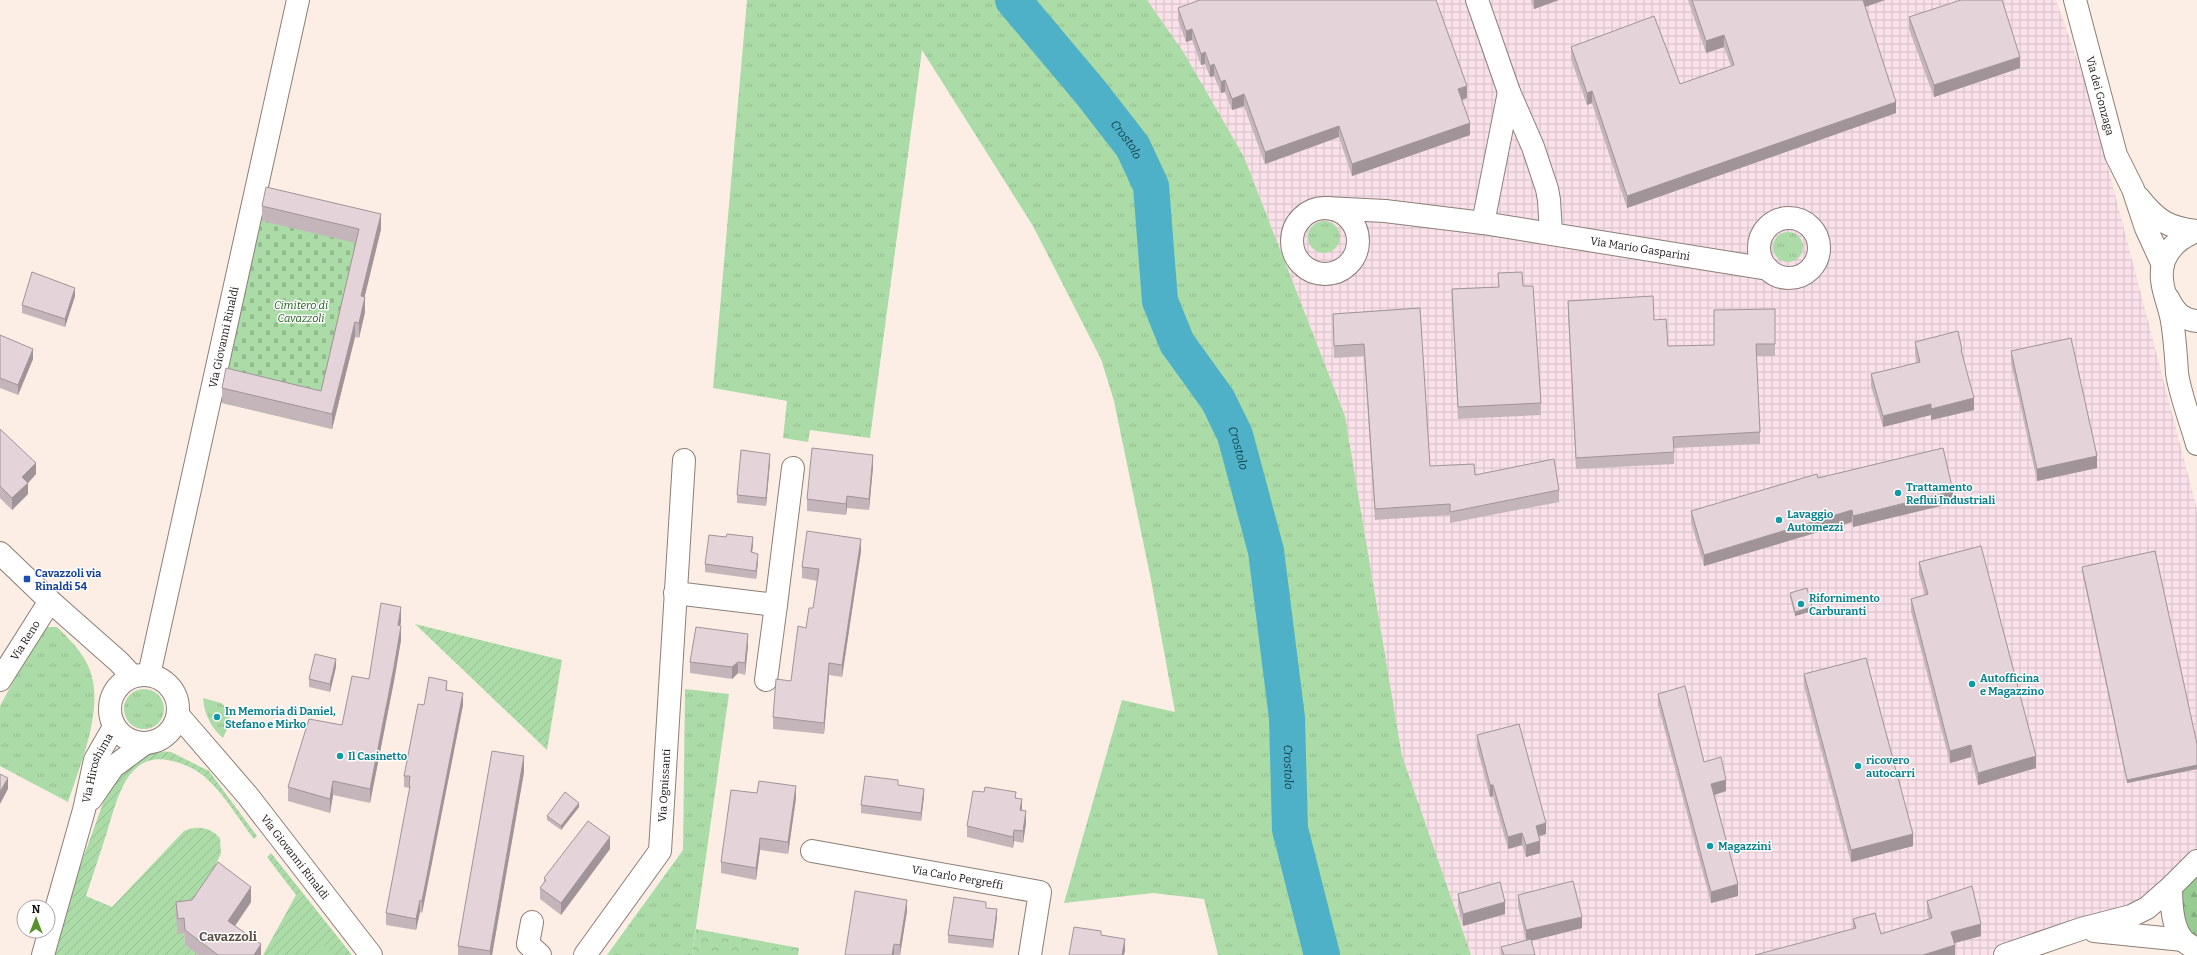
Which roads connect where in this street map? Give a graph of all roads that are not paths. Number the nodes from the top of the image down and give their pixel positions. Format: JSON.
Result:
{"nodes":[{"id":1,"x":298,"y":0,"type":"edge"},
{"id":2,"x":1477,"y":0,"type":"edge"},
{"id":3,"x":2075,"y":0,"type":"edge"},
{"id":4,"x":1508,"y":92,"type":"junction"},
{"id":5,"x":2132,"y":189,"type":"junction"},
{"id":6,"x":1326,"y":208,"type":"junction"},
{"id":7,"x":1385,"y":211,"type":"junction"},
{"id":8,"x":1483,"y":224,"type":"junction"},
{"id":9,"x":2197,"y":231,"type":"edge"},
{"id":10,"x":1550,"y":233,"type":"junction"},
{"id":11,"x":1358,"y":240,"type":"junction"},
{"id":12,"x":1759,"y":248,"type":"junction"},
{"id":13,"x":1729,"y":262,"type":"junction"},
{"id":14,"x":2163,"y":264,"type":"junction"},
{"id":15,"x":1768,"y":269,"type":"junction"},
{"id":16,"x":2166,"y":295,"type":"junction"},
{"id":17,"x":2197,"y":321,"type":"edge"},
{"id":18,"x":2197,"y":332,"type":"edge"},
{"id":19,"x":2177,"y":360,"type":"junction"},
{"id":20,"x":2197,"y":444,"type":"edge"},
{"id":21,"x":684,"y":460,"type":"dead end"},
{"id":22,"x":793,"y":468,"type":"dead end"},
{"id":23,"x":0,"y":553,"type":"edge"},
{"id":24,"x":675,"y":593,"type":"junction"},
{"id":25,"x":50,"y":601,"type":"junction"},
{"id":26,"x":776,"y":605,"type":"junction"},
{"id":27,"x":100,"y":646,"type":"junction"},
{"id":28,"x":141,"y":676,"type":"junction"},
{"id":29,"x":0,"y":680,"type":"edge"},
{"id":30,"x":766,"y":680,"type":"dead end"},
{"id":31,"x":113,"y":693,"type":"junction"},
{"id":32,"x":178,"y":715,"type":"junction"},
{"id":33,"x":114,"y":727,"type":"junction"},
{"id":34,"x":165,"y":736,"type":"junction"},
{"id":35,"x":144,"y":744,"type":"junction"},
{"id":36,"x":217,"y":760,"type":"junction"},
{"id":37,"x":84,"y":810,"type":"junction"},
{"id":38,"x":812,"y":851,"type":"dead end"},
{"id":39,"x":2197,"y":861,"type":"edge"},
{"id":40,"x":2172,"y":888,"type":"junction"},
{"id":41,"x":532,"y":922,"type":"dead end"},
{"id":42,"x":2081,"y":929,"type":"junction"},
{"id":43,"x":2190,"y":945,"type":"edge"},
{"id":44,"x":44,"y":955,"type":"edge"},
{"id":45,"x":371,"y":955,"type":"edge"},
{"id":46,"x":540,"y":955,"type":"edge"},
{"id":47,"x":585,"y":955,"type":"edge"},
{"id":48,"x":1030,"y":955,"type":"edge"},
{"id":49,"x":2005,"y":955,"type":"edge"}],
"edges":[{"from":1,"to":28,"type":"street","name":"Via Giovanni Rinaldi"},
{"from":2,"to":4,"type":"street"},
{"from":3,"to":5,"type":"street","name":"Via dei Gonzaga"},
{"from":4,"to":8,"type":"street"},
{"from":4,"to":10,"type":"street"},
{"from":5,"to":9,"type":"street","name":"Via dei Gonzaga"},
{"from":5,"to":14,"type":"street","name":"Via dei Gonzaga"},
{"from":6,"to":7,"type":"street","name":"Via Mario Gasparini"},
{"from":6,"to":11,"type":"street"},
{"from":6,"to":11,"type":"street","name":"Via Mario Gasparini"},
{"from":7,"to":8,"type":"street","name":"Via Mario Gasparini"},
{"from":7,"to":11,"type":"street","name":"Via Mario Gasparini"},
{"from":8,"to":10,"type":"street","name":"Via Mario Gasparini"},
{"from":9,"to":14,"type":"street","name":"Via dei Gonzaga"},
{"from":10,"to":13,"type":"street","name":"Via Mario Gasparini"},
{"from":12,"to":13,"type":"street"},
{"from":12,"to":15,"type":"street"},
{"from":12,"to":15,"type":"street","name":"Via Mario Gasparini"},
{"from":13,"to":15,"type":"street","name":"Via Mario Gasparini"},
{"from":14,"to":16,"type":"street","name":"Via dei Gonzaga"},
{"from":16,"to":17,"type":"street","name":"Via dei Gonzaga"},
{"from":16,"to":19,"type":"street","name":"Via dei Gonzaga"},
{"from":18,"to":19,"type":"street"},
{"from":19,"to":20,"type":"street","name":"Via dei Gonzaga"},
{"from":21,"to":24,"type":"street","name":"Via Ognissanti"},
{"from":22,"to":26,"type":"street"},
{"from":23,"to":25,"type":"street"},
{"from":24,"to":26,"type":"street"},
{"from":24,"to":47,"type":"street","name":"Via Ognissanti"},
{"from":25,"to":27,"type":"street"},
{"from":25,"to":29,"type":"street","name":"Via Reno"},
{"from":26,"to":30,"type":"street"},
{"from":27,"to":28,"type":"street"},
{"from":27,"to":31,"type":"street"},
{"from":28,"to":31,"type":"street"},
{"from":28,"to":32,"type":"street"},
{"from":31,"to":33,"type":"street"},
{"from":32,"to":34,"type":"street"},
{"from":32,"to":36,"type":"street","name":"Via Giovanni Rinaldi"},
{"from":33,"to":35,"type":"street"},
{"from":33,"to":37,"type":"street","name":"Via Hiroshima"},
{"from":34,"to":35,"type":"street"},
{"from":34,"to":36,"type":"street","name":"Via Giovanni Rinaldi"},
{"from":35,"to":37,"type":"street","name":"Via Hiroshima"},
{"from":36,"to":45,"type":"street","name":"Via Giovanni Rinaldi"},
{"from":37,"to":44,"type":"street","name":"Via Hiroshima"},
{"from":38,"to":48,"type":"street","name":"Via Carlo Pergreffi"},
{"from":39,"to":40,"type":"street"},
{"from":40,"to":42,"type":"street"},
{"from":40,"to":43,"type":"street"},
{"from":41,"to":46,"type":"street"},
{"from":42,"to":43,"type":"street"},
{"from":42,"to":49,"type":"street"}]}
